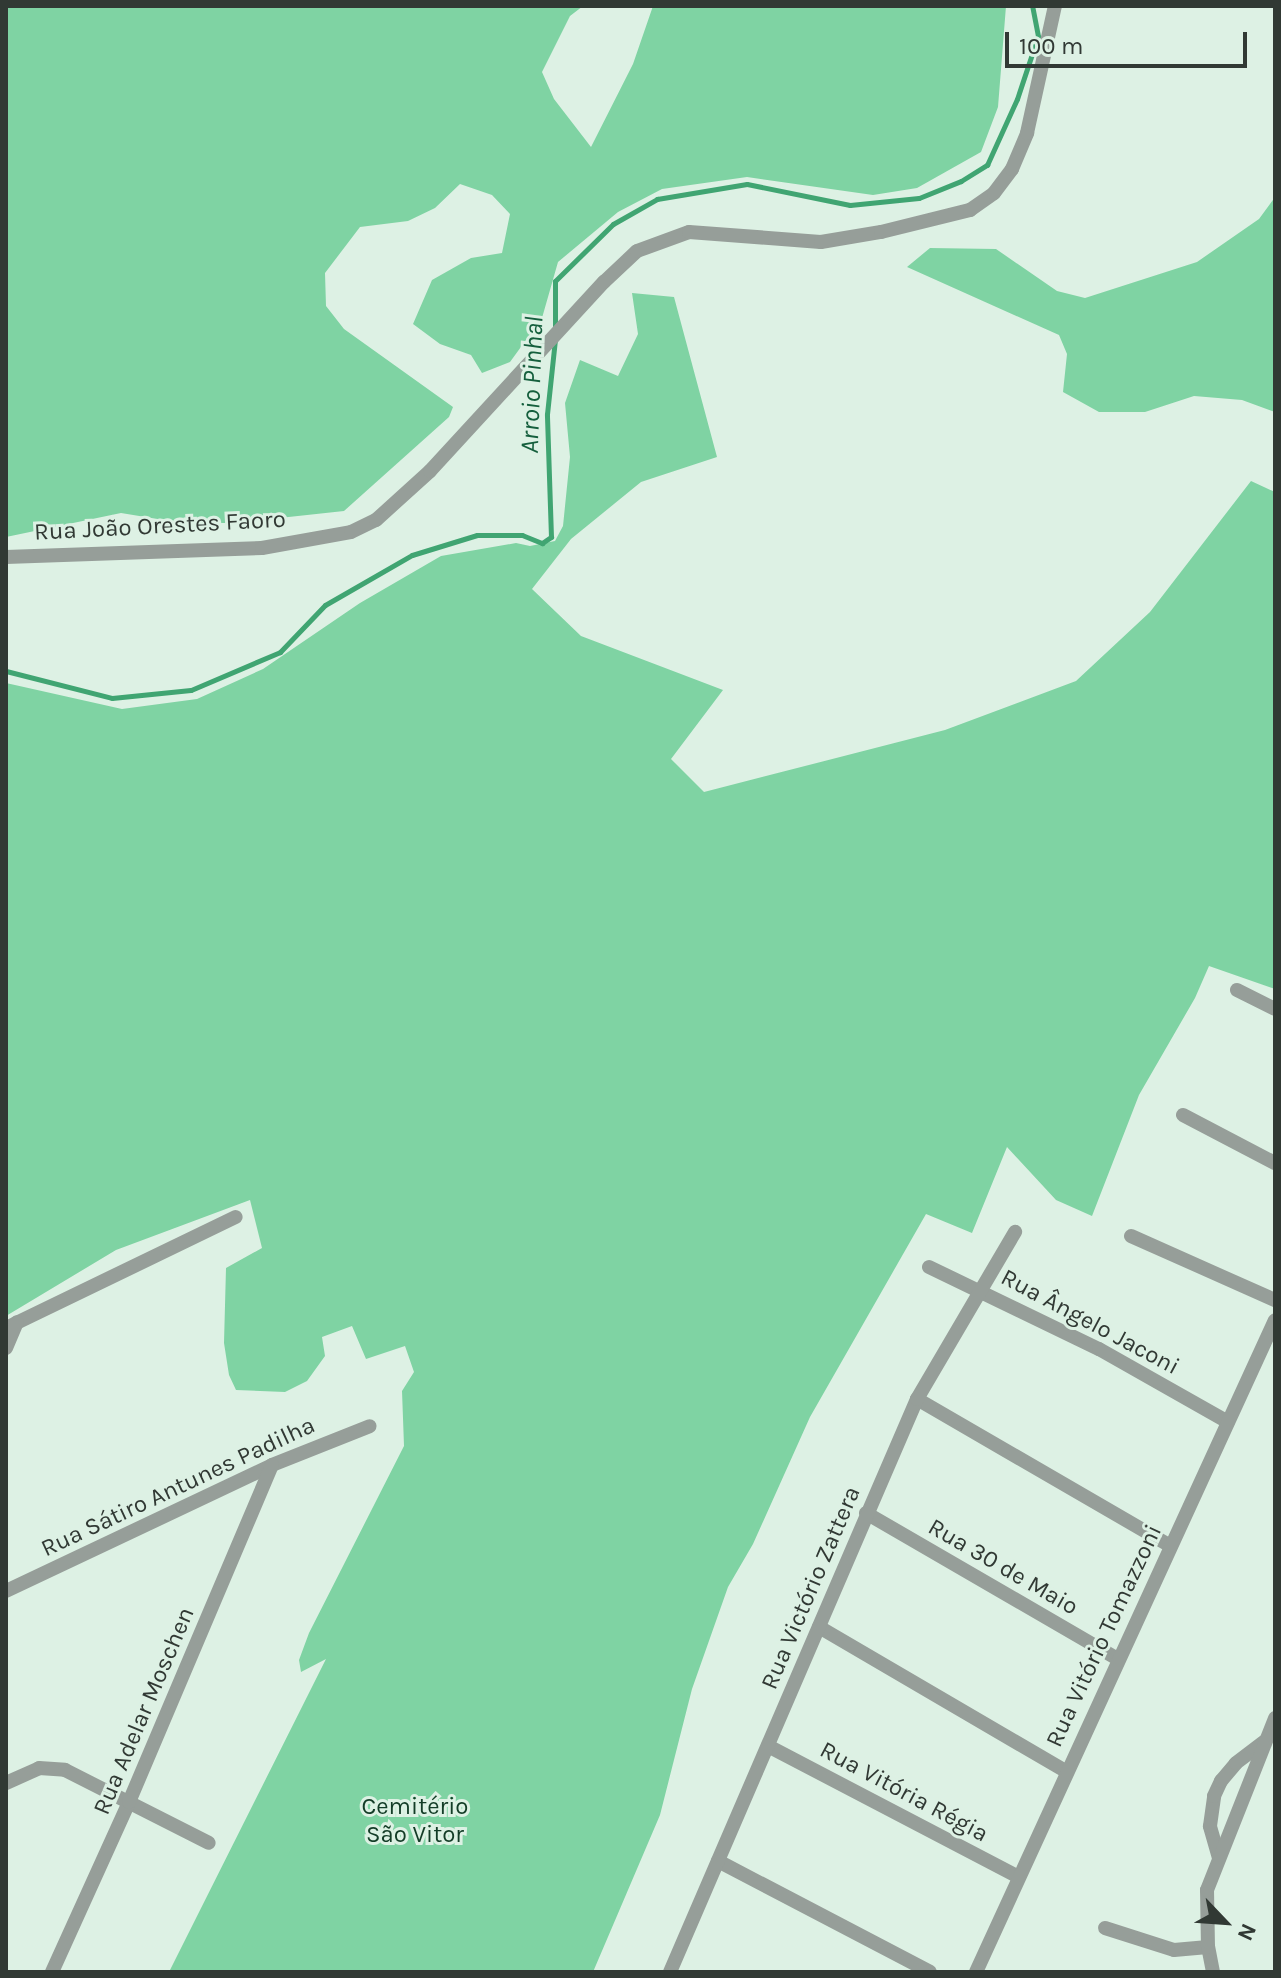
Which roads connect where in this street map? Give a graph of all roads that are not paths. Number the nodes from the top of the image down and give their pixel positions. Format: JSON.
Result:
{"nodes":[{"id":1,"x":1055,"y":6,"type":"edge"},
{"id":2,"x":6,"y":557,"type":"edge"},
{"id":3,"x":1237,"y":990,"type":"dead end"},
{"id":4,"x":1275,"y":1009,"type":"edge"},
{"id":5,"x":1183,"y":1115,"type":"dead end"},
{"id":6,"x":1275,"y":1163,"type":"edge"},
{"id":7,"x":236,"y":1217,"type":"dead end"},
{"id":8,"x":1015,"y":1232,"type":"dead end"},
{"id":9,"x":1131,"y":1236,"type":"dead end"},
{"id":10,"x":929,"y":1267,"type":"dead end"},
{"id":11,"x":982,"y":1289,"type":"junction"},
{"id":12,"x":1275,"y":1300,"type":"edge"},
{"id":13,"x":1275,"y":1320,"type":"edge"},
{"id":14,"x":12,"y":1325,"type":"edge"},
{"id":15,"x":6,"y":1348,"type":"edge"},
{"id":16,"x":917,"y":1399,"type":"junction"},
{"id":17,"x":1228,"y":1422,"type":"junction"},
{"id":18,"x":370,"y":1426,"type":"dead end"},
{"id":19,"x":272,"y":1465,"type":"junction"},
{"id":20,"x":866,"y":1513,"type":"junction"},
{"id":21,"x":1169,"y":1545,"type":"junction"},
{"id":22,"x":6,"y":1591,"type":"edge"},
{"id":23,"x":819,"y":1627,"type":"junction"},
{"id":24,"x":1118,"y":1659,"type":"junction"},
{"id":25,"x":1275,"y":1718,"type":"edge"},
{"id":26,"x":1266,"y":1740,"type":"junction"},
{"id":27,"x":768,"y":1746,"type":"junction"},
{"id":28,"x":1067,"y":1772,"type":"junction"},
{"id":29,"x":6,"y":1783,"type":"edge"},
{"id":30,"x":129,"y":1802,"type":"junction"},
{"id":31,"x":209,"y":1843,"type":"dead end"},
{"id":32,"x":1219,"y":1859,"type":"junction"},
{"id":33,"x":718,"y":1861,"type":"junction"},
{"id":34,"x":1019,"y":1877,"type":"junction"},
{"id":35,"x":1105,"y":1928,"type":"dead end"},
{"id":36,"x":1208,"y":1947,"type":"junction"},
{"id":37,"x":52,"y":1972,"type":"edge"},
{"id":38,"x":670,"y":1972,"type":"edge"},
{"id":39,"x":930,"y":1972,"type":"edge"},
{"id":40,"x":976,"y":1972,"type":"edge"},
{"id":41,"x":1213,"y":1972,"type":"edge"}],
"edges":[{"from":1,"to":2,"type":"street","name":"Rua João Orestes Faoro"},
{"from":3,"to":4,"type":"street"},
{"from":5,"to":6,"type":"street"},
{"from":7,"to":14,"type":"street"},
{"from":8,"to":11,"type":"street","name":"Rua Victório Zattera"},
{"from":9,"to":12,"type":"street"},
{"from":10,"to":11,"type":"street","name":"Rua Ângelo Jaconi"},
{"from":11,"to":16,"type":"street","name":"Rua Victório Zattera"},
{"from":11,"to":17,"type":"street","name":"Rua Ângelo Jaconi"},
{"from":13,"to":17,"type":"street","name":"Rua Vitório Tomazzoni"},
{"from":14,"to":15,"type":"street"},
{"from":16,"to":20,"type":"street","name":"Rua Victório Zattera"},
{"from":16,"to":21,"type":"street"},
{"from":17,"to":21,"type":"street","name":"Rua Vitório Tomazzoni"},
{"from":18,"to":19,"type":"street","name":"Rua Sátiro Antunes Padilha"},
{"from":19,"to":22,"type":"street","name":"Rua Sátiro Antunes Padilha"},
{"from":19,"to":30,"type":"street","name":"Rua Adelar Moschen"},
{"from":20,"to":23,"type":"street","name":"Rua Victório Zattera"},
{"from":20,"to":24,"type":"street","name":"Rua 30 de Maio"},
{"from":21,"to":24,"type":"street","name":"Rua Vitório Tomazzoni"},
{"from":23,"to":27,"type":"street","name":"Rua Victório Zattera"},
{"from":23,"to":28,"type":"street"},
{"from":24,"to":28,"type":"street","name":"Rua Vitório Tomazzoni"},
{"from":25,"to":26,"type":"street"},
{"from":26,"to":32,"type":"street"},
{"from":26,"to":32,"type":"street"},
{"from":27,"to":33,"type":"street","name":"Rua Victório Zattera"},
{"from":27,"to":34,"type":"street","name":"Rua Vitória Régia"},
{"from":28,"to":34,"type":"street","name":"Rua Vitório Tomazzoni"},
{"from":29,"to":30,"type":"street"},
{"from":30,"to":31,"type":"street"},
{"from":30,"to":37,"type":"street","name":"Rua Adelar Moschen"},
{"from":32,"to":36,"type":"street"},
{"from":33,"to":38,"type":"street","name":"Rua Victório Zattera"},
{"from":33,"to":39,"type":"street"},
{"from":34,"to":40,"type":"street","name":"Rua Vitório Tomazzoni"},
{"from":35,"to":36,"type":"street"},
{"from":36,"to":41,"type":"street"}]}
